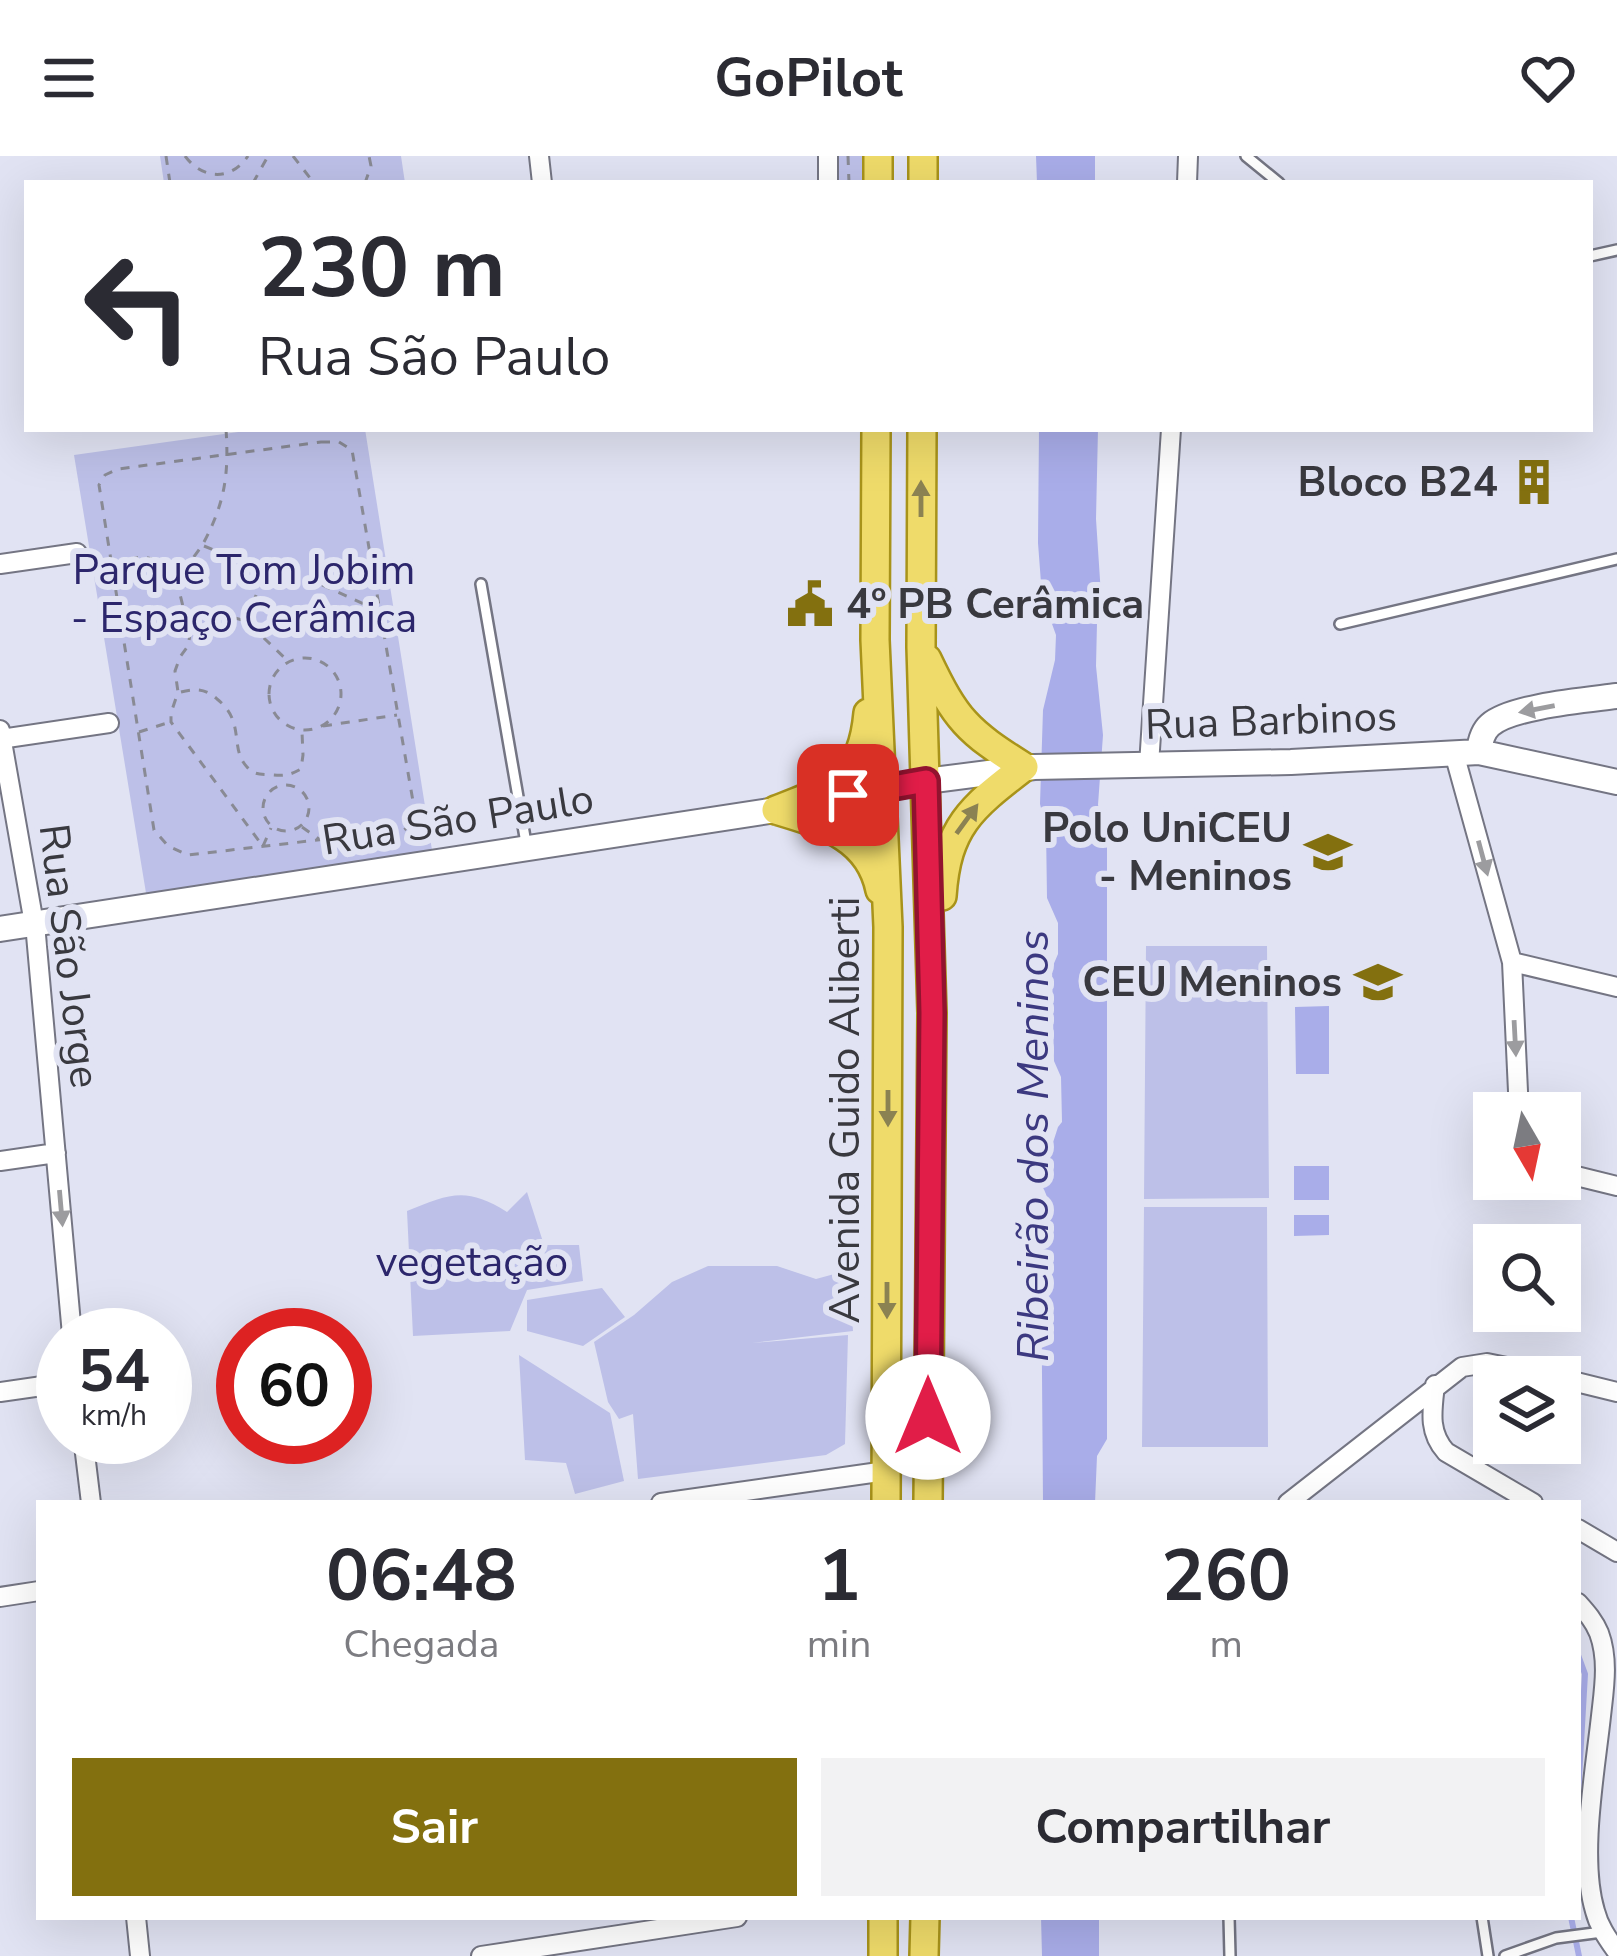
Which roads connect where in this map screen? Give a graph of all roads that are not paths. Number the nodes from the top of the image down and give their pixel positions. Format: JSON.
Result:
{"nodes":[{"id":1,"x":1246,"y":156,"type":"edge"},
{"id":2,"x":1275,"y":180,"type":"edge"},
{"id":3,"x":876,"y":432,"type":"edge"},
{"id":4,"x":922,"y":432,"type":"edge"},
{"id":5,"x":1171,"y":432,"type":"edge"},
{"id":6,"x":77,"y":553,"type":"dead end"},
{"id":7,"x":1617,"y":559,"type":"edge"},
{"id":8,"x":0,"y":564,"type":"edge"},
{"id":9,"x":876,"y":569,"type":"junction"},
{"id":10,"x":921,"y":569,"type":"junction"},
{"id":11,"x":481,"y":584,"type":"dead end"},
{"id":12,"x":1340,"y":624,"type":"dead end"},
{"id":13,"x":874,"y":640,"type":"junction"},
{"id":14,"x":921,"y":647,"type":"junction"},
{"id":15,"x":1617,"y":696,"type":"edge"},
{"id":16,"x":109,"y":723,"type":"dead end"},
{"id":17,"x":0,"y":736,"type":"edge"},
{"id":18,"x":1466,"y":753,"type":"junction"},
{"id":19,"x":1149,"y":765,"type":"junction"},
{"id":20,"x":1029,"y":767,"type":"junction"},
{"id":21,"x":926,"y":781,"type":"junction"},
{"id":22,"x":1617,"y":782,"type":"edge"},
{"id":23,"x":884,"y":788,"type":"junction"},
{"id":24,"x":776,"y":810,"type":"junction"},
{"id":25,"x":527,"y":849,"type":"junction"},
{"id":26,"x":34,"y":924,"type":"junction"},
{"id":27,"x":888,"y":927,"type":"junction"},
{"id":28,"x":0,"y":929,"type":"edge"},
{"id":29,"x":1512,"y":962,"type":"junction"},
{"id":30,"x":1617,"y":988,"type":"edge"},
{"id":31,"x":932,"y":1013,"type":"junction"},
{"id":32,"x":1518,"y":1092,"type":"edge"},
{"id":33,"x":56,"y":1153,"type":"junction"},
{"id":34,"x":0,"y":1161,"type":"edge"},
{"id":35,"x":1581,"y":1177,"type":"edge"},
{"id":36,"x":888,"y":1184,"type":"junction"},
{"id":37,"x":1617,"y":1186,"type":"edge"},
{"id":38,"x":930,"y":1200,"type":"junction"},
{"id":39,"x":70,"y":1308,"type":"edge"},
{"id":40,"x":1473,"y":1364,"type":"edge"},
{"id":41,"x":1581,"y":1383,"type":"edge"},
{"id":42,"x":1435,"y":1385,"type":"junction"},
{"id":43,"x":36,"y":1387,"type":"edge"},
{"id":44,"x":0,"y":1392,"type":"edge"},
{"id":45,"x":1617,"y":1392,"type":"edge"},
{"id":46,"x":86,"y":1464,"type":"edge"},
{"id":47,"x":886,"y":1471,"type":"junction"},
{"id":48,"x":91,"y":1500,"type":"edge"},
{"id":49,"x":682,"y":1500,"type":"edge"},
{"id":50,"x":886,"y":1500,"type":"edge"},
{"id":51,"x":928,"y":1500,"type":"edge"},
{"id":52,"x":1292,"y":1500,"type":"edge"},
{"id":53,"x":1528,"y":1500,"type":"edge"},
{"id":54,"x":1581,"y":1531,"type":"edge"},
{"id":55,"x":1617,"y":1552,"type":"edge"},
{"id":56,"x":36,"y":1592,"type":"edge"},
{"id":57,"x":0,"y":1598,"type":"edge"},
{"id":58,"x":1581,"y":1606,"type":"edge"},
{"id":59,"x":1617,"y":1653,"type":"edge"},
{"id":60,"x":1605,"y":1681,"type":"junction"},
{"id":61,"x":136,"y":1920,"type":"edge"},
{"id":62,"x":717,"y":1920,"type":"edge"},
{"id":63,"x":883,"y":1920,"type":"edge"},
{"id":64,"x":925,"y":1920,"type":"edge"},
{"id":65,"x":1229,"y":1920,"type":"edge"},
{"id":66,"x":1482,"y":1920,"type":"edge"},
{"id":67,"x":1593,"y":1934,"type":"junction"},
{"id":68,"x":1617,"y":1952,"type":"edge"},
{"id":69,"x":140,"y":1956,"type":"edge"},
{"id":70,"x":481,"y":1956,"type":"edge"},
{"id":71,"x":883,"y":1956,"type":"edge"},
{"id":72,"x":924,"y":1956,"type":"edge"},
{"id":73,"x":1230,"y":1956,"type":"edge"},
{"id":74,"x":1487,"y":1956,"type":"edge"},
{"id":75,"x":1505,"y":1956,"type":"edge"}],
"edges":[{"from":1,"to":2,"type":"lane"},
{"from":3,"to":9,"type":"main road","name":"Avenida Guido Aliberti"},
{"from":10,"to":4,"type":"main road","name":"Avenida Guido Aliberti","one_way":true},
{"from":5,"to":19,"type":"street"},
{"from":6,"to":8,"type":"street"},
{"from":7,"to":12,"type":"lane"},
{"from":9,"to":10,"type":"main road"},
{"from":9,"to":13,"type":"main road","name":"Avenida Guido Aliberti"},
{"from":10,"to":14,"type":"main road","name":"Avenida Guido Aliberti"},
{"from":11,"to":25,"type":"lane"},
{"from":13,"to":23,"type":"main road","name":"Avenida Guido Aliberti"},
{"from":13,"to":24,"type":"main road"},
{"from":14,"to":20,"type":"main road"},
{"from":14,"to":21,"type":"main road","name":"Avenida Guido Aliberti"},
{"from":15,"to":18,"type":"street","one_way":true},
{"from":16,"to":17,"type":"street"},
{"from":17,"to":26,"type":"street","name":"Rua São Jorge"},
{"from":18,"to":19,"type":"street","name":"Rua Barbinos"},
{"from":18,"to":22,"type":"street","name":"Rua Barbinos"},
{"from":18,"to":29,"type":"street","one_way":true},
{"from":19,"to":20,"type":"street","name":"Rua Barbinos"},
{"from":20,"to":21,"type":"street","name":"Rua Barbinos"},
{"from":31,"to":20,"type":"main road","one_way":true},
{"from":21,"to":23,"type":"street","name":"Rua São Paulo"},
{"from":21,"to":31,"type":"main road","name":"Avenida Guido Aliberti"},
{"from":23,"to":24,"type":"street","name":"Rua São Paulo"},
{"from":23,"to":27,"type":"main road","name":"Avenida Guido Aliberti"},
{"from":24,"to":25,"type":"street","name":"Rua São Paulo"},
{"from":24,"to":27,"type":"main road"},
{"from":25,"to":26,"type":"street","name":"Rua São Paulo"},
{"from":26,"to":28,"type":"street","name":"Rua São Paulo"},
{"from":26,"to":33,"type":"street","name":"Rua São Jorge"},
{"from":27,"to":36,"type":"main road","name":"Avenida Guido Aliberti","one_way":true},
{"from":29,"to":30,"type":"street"},
{"from":29,"to":32,"type":"street","one_way":true},
{"from":31,"to":38,"type":"main road","name":"Avenida Guido Aliberti"},
{"from":33,"to":34,"type":"street"},
{"from":33,"to":39,"type":"street","name":"Rua São Jorge","one_way":true},
{"from":35,"to":37,"type":"street"},
{"from":36,"to":38,"type":"main road"},
{"from":36,"to":47,"type":"main road","name":"Avenida Guido Aliberti","one_way":true},
{"from":38,"to":51,"type":"main road","name":"Avenida Guido Aliberti"},
{"from":40,"to":42,"type":"street"},
{"from":41,"to":45,"type":"street"},
{"from":42,"to":52,"type":"street"},
{"from":42,"to":53,"type":"street"},
{"from":43,"to":44,"type":"street"},
{"from":46,"to":48,"type":"street"},
{"from":47,"to":49,"type":"street"},
{"from":47,"to":50,"type":"main road","name":"Avenida Guido Aliberti"},
{"from":54,"to":55,"type":"street"},
{"from":56,"to":57,"type":"street"},
{"from":58,"to":60,"type":"street"},
{"from":59,"to":60,"type":"street"},
{"from":60,"to":67,"type":"street"},
{"from":61,"to":69,"type":"street"},
{"from":62,"to":70,"type":"street"},
{"from":63,"to":71,"type":"main road"},
{"from":64,"to":72,"type":"main road"},
{"from":65,"to":73,"type":"lane"},
{"from":66,"to":74,"type":"lane"},
{"from":67,"to":68,"type":"street"},
{"from":67,"to":75,"type":"lane"}]}
